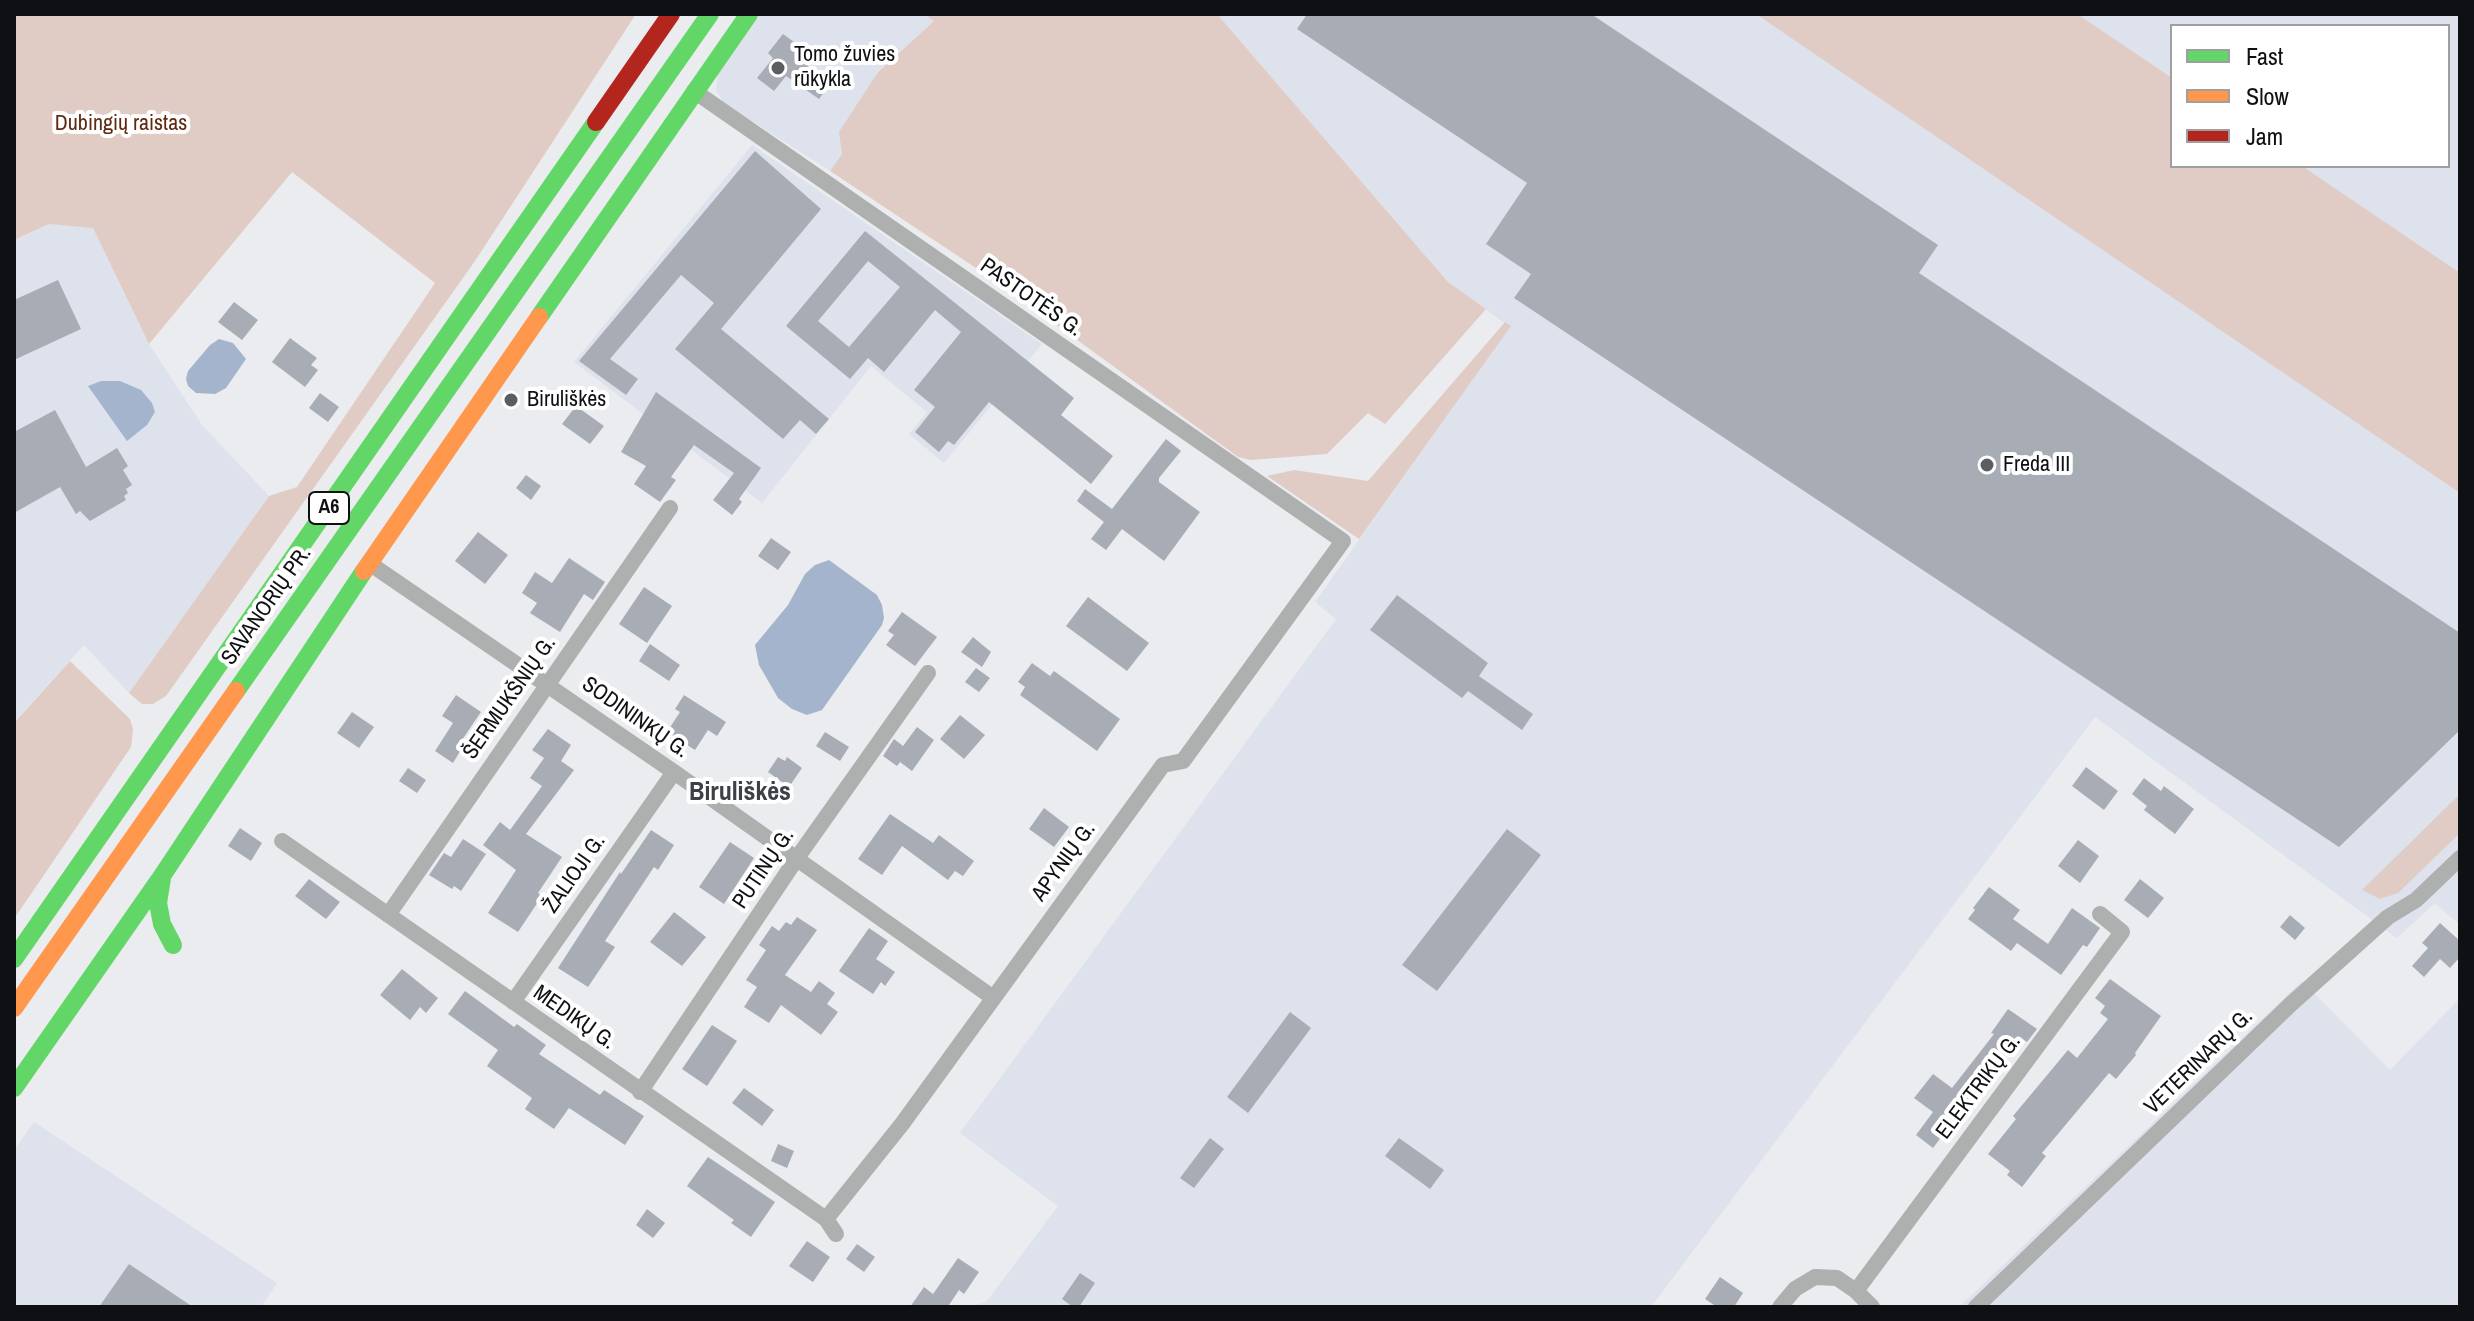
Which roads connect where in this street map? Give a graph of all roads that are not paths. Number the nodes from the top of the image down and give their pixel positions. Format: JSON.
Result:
{"nodes":[{"id":1,"x":671,"y":14,"type":"edge"},
{"id":2,"x":710,"y":14,"type":"edge"},
{"id":3,"x":749,"y":14,"type":"edge"},
{"id":4,"x":694,"y":91,"type":"junction"},
{"id":5,"x":670,"y":508,"type":"dead end"},
{"id":6,"x":1343,"y":541,"type":"joint"},
{"id":7,"x":369,"y":563,"type":"junction"},
{"id":8,"x":928,"y":673,"type":"dead end"},
{"id":9,"x":546,"y":684,"type":"junction"},
{"id":10,"x":674,"y":772,"type":"junction"},
{"id":11,"x":282,"y":841,"type":"dead end"},
{"id":12,"x":797,"y":858,"type":"junction"},
{"id":13,"x":2460,"y":858,"type":"edge"},
{"id":14,"x":162,"y":876,"type":"junction"},
{"id":15,"x":2100,"y":914,"type":"dead end"},
{"id":16,"x":388,"y":915,"type":"junction"},
{"id":17,"x":104,"y":958,"type":"junction"},
{"id":18,"x":14,"y":959,"type":"edge"},
{"id":19,"x":992,"y":997,"type":"junction"},
{"id":20,"x":513,"y":1002,"type":"junction"},
{"id":21,"x":14,"y":1008,"type":"edge"},
{"id":22,"x":14,"y":1088,"type":"edge"},
{"id":23,"x":640,"y":1092,"type":"junction"},
{"id":24,"x":826,"y":1219,"type":"junction"},
{"id":25,"x":836,"y":1234,"type":"dead end"},
{"id":26,"x":1856,"y":1291,"type":"junction"},
{"id":27,"x":1780,"y":1307,"type":"edge"},
{"id":28,"x":1872,"y":1307,"type":"edge"},
{"id":29,"x":1976,"y":1307,"type":"edge"}],
"edges":[{"from":1,"to":18,"type":"highway","name":"SAVANORIŲ PR.","number":"A6"},
{"from":2,"to":21,"type":"highway","name":"SAVANORIŲ PR.","number":"A6"},
{"from":3,"to":4,"type":"highway"},
{"from":4,"to":6,"type":"street","name":"PASTOTĖS G."},
{"from":4,"to":7,"type":"highway"},
{"from":5,"to":9,"type":"street","name":"ŠERMUKŠNIŲ G."},
{"from":6,"to":19,"type":"street","name":"APYNIŲ G."},
{"from":7,"to":9,"type":"street","name":"SODININKŲ G."},
{"from":7,"to":14,"type":"highway"},
{"from":8,"to":12,"type":"street","name":"PUTINŲ G."},
{"from":9,"to":10,"type":"street","name":"SODININKŲ G."},
{"from":9,"to":16,"type":"street","name":"ŠERMUKŠNIŲ G."},
{"from":10,"to":12,"type":"street","name":"SODININKŲ G."},
{"from":10,"to":20,"type":"street","name":"ŽALIOJI G."},
{"from":11,"to":16,"type":"street","name":"MEDIKŲ G."},
{"from":12,"to":19,"type":"street","name":"SODININKŲ G."},
{"from":12,"to":23,"type":"street","name":"PUTINŲ G."},
{"from":13,"to":29,"type":"street","name":"VETERINARŲ G."},
{"from":14,"to":17,"type":"highway"},
{"from":14,"to":17,"type":"highway"},
{"from":15,"to":26,"type":"street","name":"ELEKTRIKŲ G."},
{"from":16,"to":20,"type":"street","name":"MEDIKŲ G."},
{"from":17,"to":22,"type":"highway"},
{"from":19,"to":24,"type":"street","name":"APYNIŲ G."},
{"from":20,"to":23,"type":"street","name":"MEDIKŲ G."},
{"from":23,"to":24,"type":"street","name":"MEDIKŲ G."},
{"from":24,"to":25,"type":"street","name":"MEDIKŲ G."},
{"from":26,"to":27,"type":"street"},
{"from":26,"to":28,"type":"street"}]}
